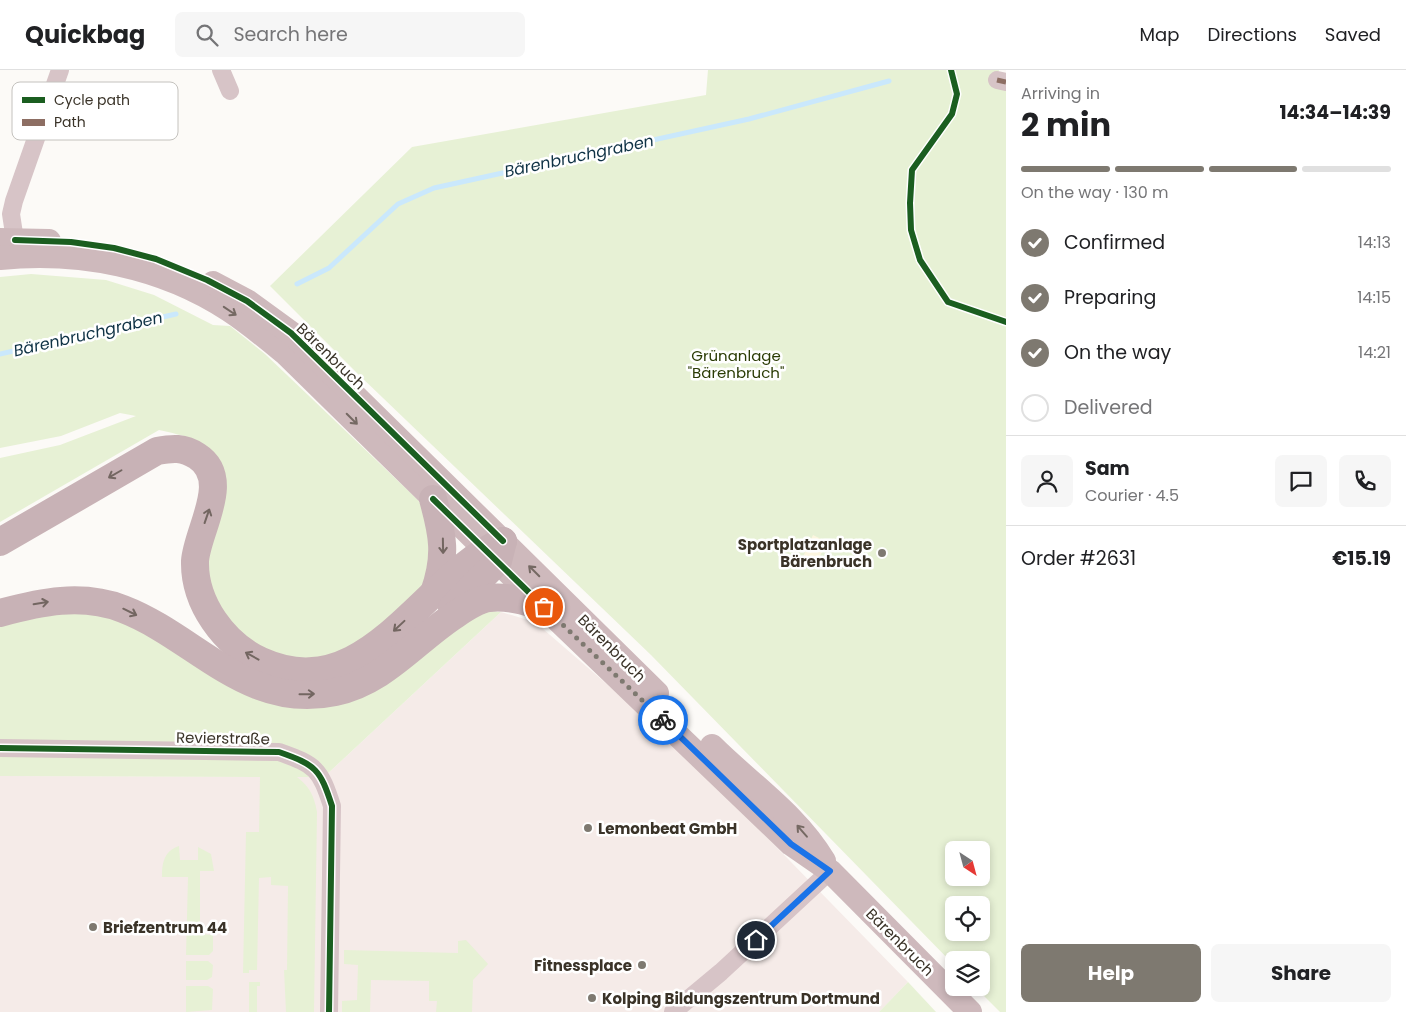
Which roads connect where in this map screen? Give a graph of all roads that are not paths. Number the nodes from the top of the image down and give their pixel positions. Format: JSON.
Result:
{"nodes":[{"id":1,"x":60,"y":70,"type":"edge"},
{"id":2,"x":221,"y":70,"type":"edge"},
{"id":3,"x":56,"y":82,"type":"edge"},
{"id":4,"x":230,"y":91,"type":"dead end"},
{"id":5,"x":35,"y":140,"type":"edge"},
{"id":6,"x":8,"y":240,"type":"edge"},
{"id":7,"x":0,"y":258,"type":"edge"},
{"id":8,"x":434,"y":499,"type":"junction"},
{"id":9,"x":0,"y":542,"type":"edge"},
{"id":10,"x":495,"y":550,"type":"junction"},
{"id":11,"x":434,"y":593,"type":"junction"},
{"id":12,"x":544,"y":607,"type":"junction"},
{"id":13,"x":0,"y":613,"type":"edge"},
{"id":14,"x":437,"y":626,"type":"junction"},
{"id":15,"x":0,"y":748,"type":"edge"},
{"id":16,"x":830,"y":871,"type":"junction"},
{"id":17,"x":329,"y":1012,"type":"edge"},
{"id":18,"x":673,"y":1012,"type":"edge"},
{"id":19,"x":970,"y":1012,"type":"edge"}],
"edges":[{"from":1,"to":3,"type":"street"},
{"from":2,"to":4,"type":"street"},
{"from":5,"to":6,"type":"street"},
{"from":6,"to":10,"type":"main road","name":"Bärenbruch"},
{"from":7,"to":8,"type":"main road","name":"Bärenbruch","one_way":true},
{"from":8,"to":10,"type":"main road","name":"Bärenbruch"},
{"from":8,"to":11,"type":"highway","one_way":true},
{"from":11,"to":9,"type":"highway","one_way":true},
{"from":10,"to":11,"type":"highway"},
{"from":10,"to":12,"type":"main road","name":"Bärenbruch"},
{"from":10,"to":14,"type":"highway"},
{"from":16,"to":10,"type":"main road","name":"Bärenbruch","one_way":true},
{"from":12,"to":14,"type":"highway"},
{"from":12,"to":16,"type":"main road","name":"Bärenbruch"},
{"from":13,"to":14,"type":"highway","one_way":true},
{"from":15,"to":17,"type":"street","name":"Revierstraße"},
{"from":16,"to":18,"type":"street"},
{"from":16,"to":19,"type":"main road","name":"Bärenbruch"}]}
